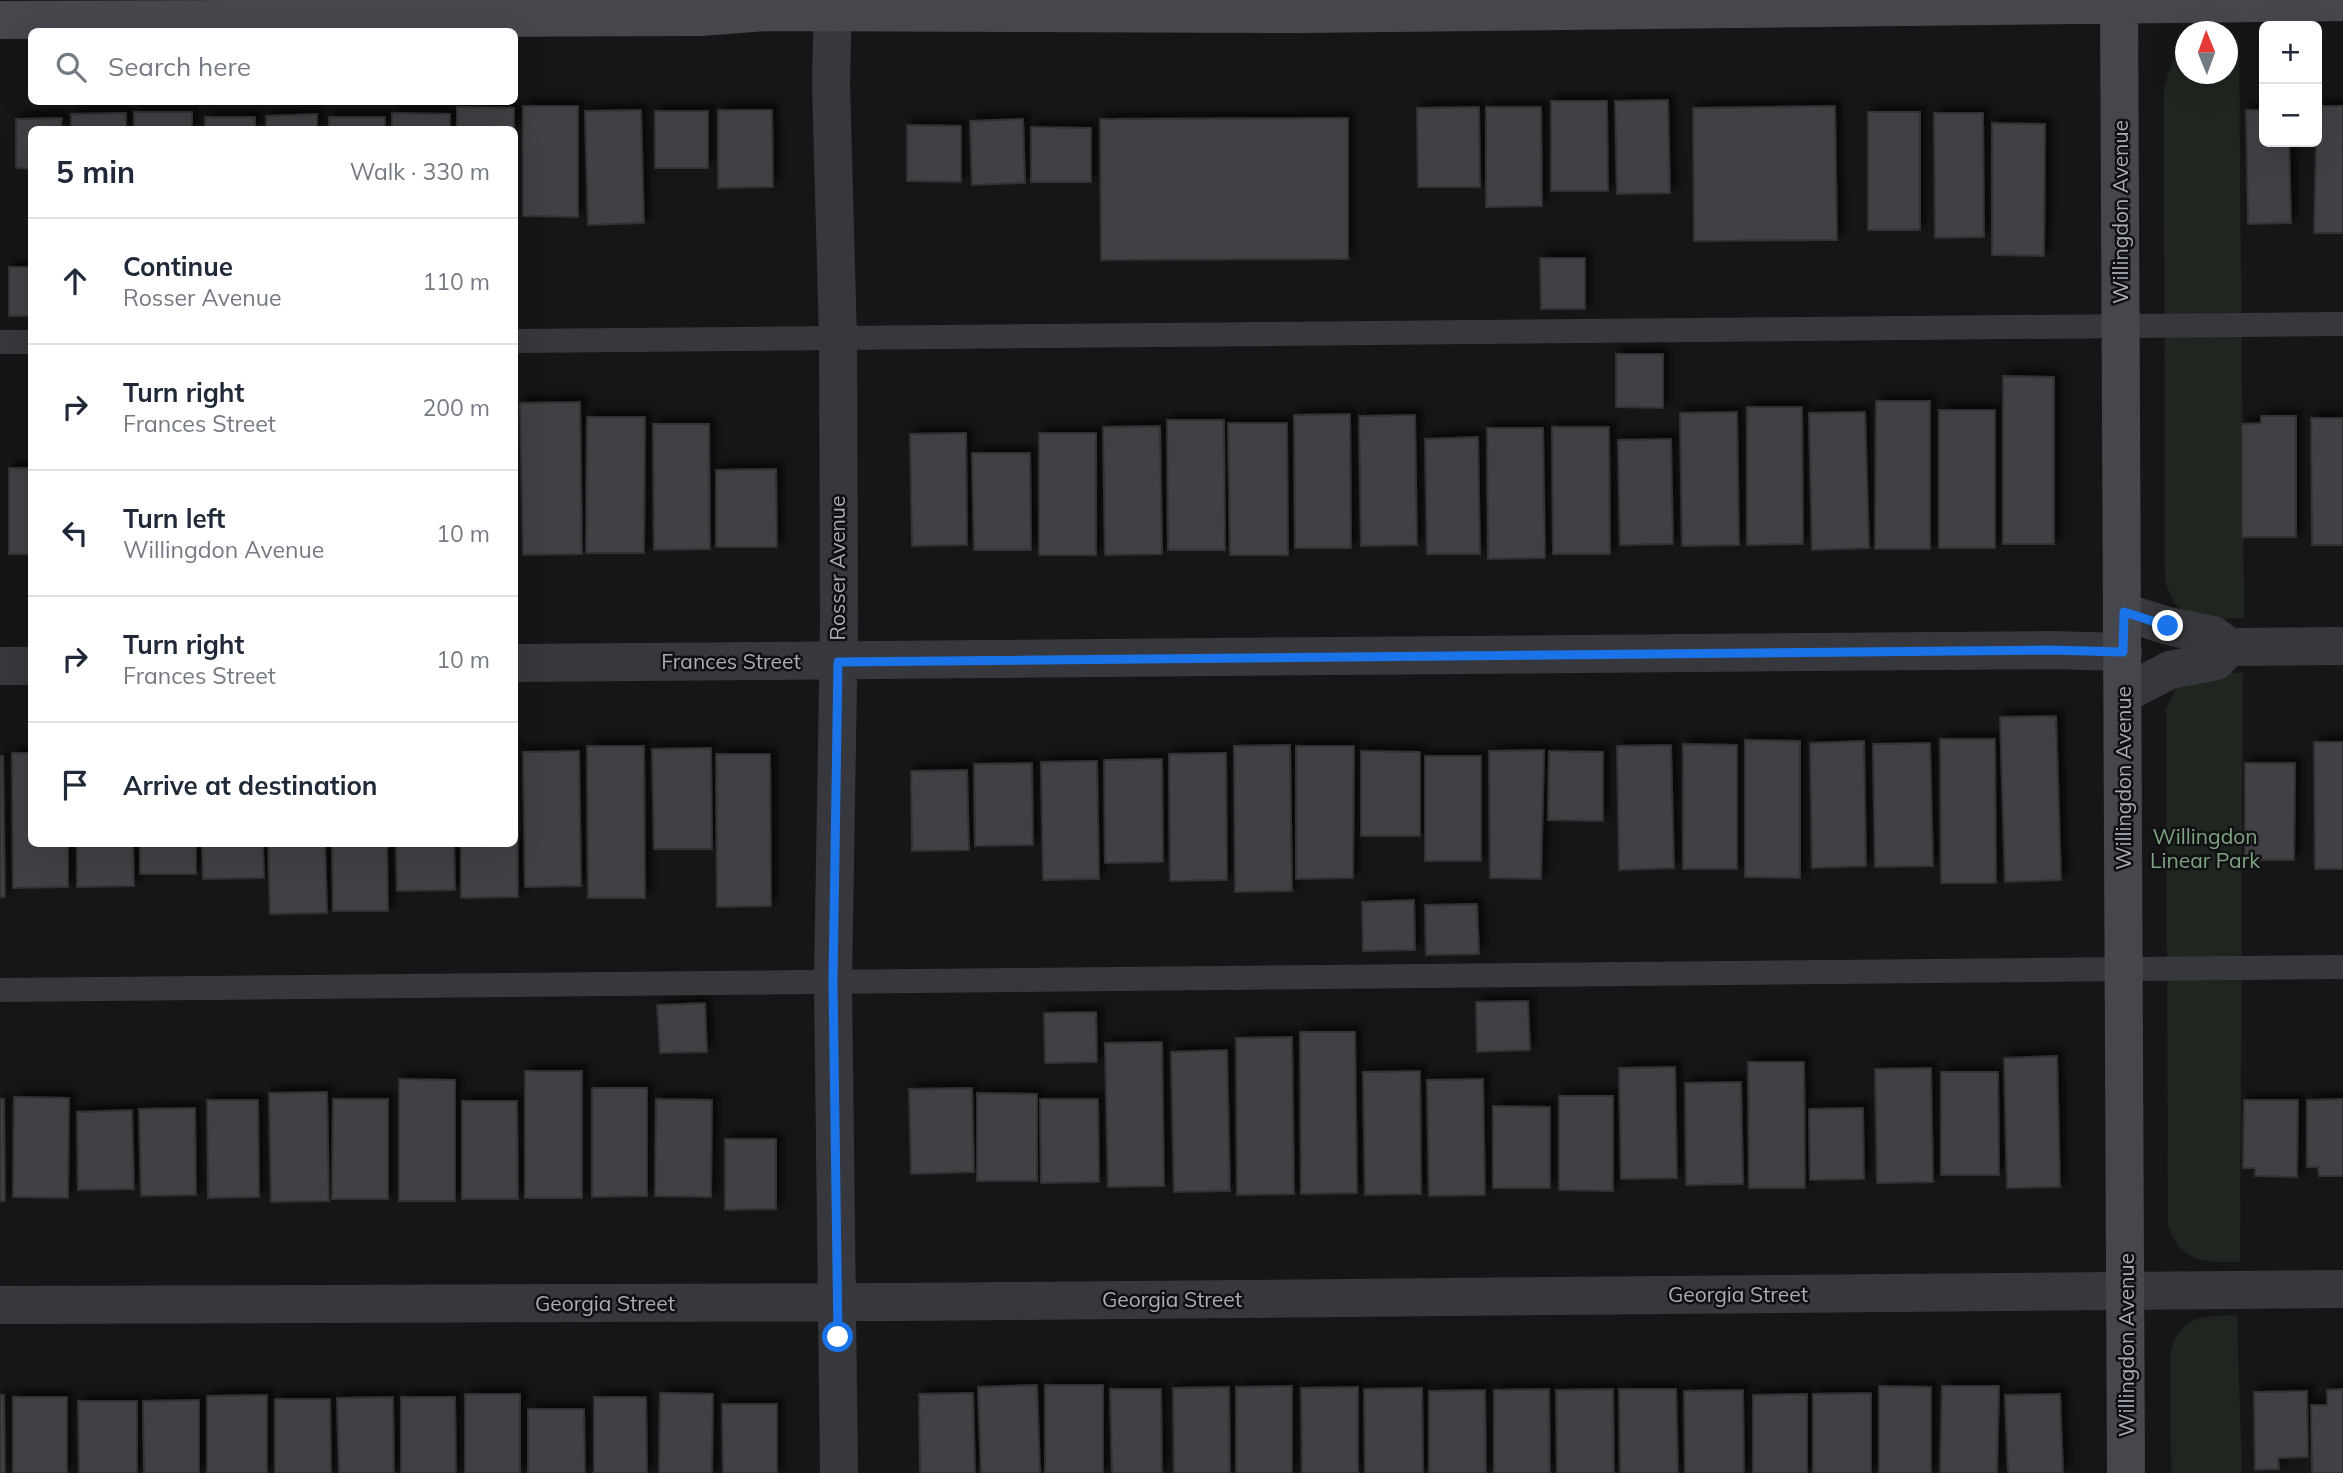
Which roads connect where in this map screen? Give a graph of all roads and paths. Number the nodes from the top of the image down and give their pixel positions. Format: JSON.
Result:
{"nodes":[{"id":1,"x":2343,"y":2,"type":"edge"},
{"id":2,"x":1824,"y":4,"type":"edge"},
{"id":3,"x":2119,"y":4,"type":"edge"},
{"id":4,"x":833,"y":6,"type":"edge"},
{"id":5,"x":0,"y":20,"type":"edge"},
{"id":6,"x":2343,"y":324,"type":"edge"},
{"id":7,"x":2122,"y":326,"type":"junction"},
{"id":8,"x":838,"y":340,"type":"junction"},
{"id":9,"x":518,"y":341,"type":"edge"},
{"id":10,"x":0,"y":342,"type":"edge"},
{"id":11,"x":28,"y":342,"type":"edge"},
{"id":12,"x":2124,"y":612,"type":"junction"},
{"id":13,"x":2343,"y":646,"type":"edge"},
{"id":14,"x":2229,"y":647,"type":"junction"},
{"id":15,"x":2123,"y":652,"type":"junction"},
{"id":16,"x":838,"y":662,"type":"junction"},
{"id":17,"x":518,"y":663,"type":"edge"},
{"id":18,"x":0,"y":666,"type":"edge"},
{"id":19,"x":28,"y":666,"type":"edge"},
{"id":20,"x":2124,"y":694,"type":"junction"},
{"id":21,"x":2343,"y":967,"type":"edge"},
{"id":22,"x":2125,"y":970,"type":"junction"},
{"id":23,"x":833,"y":981,"type":"junction"},
{"id":24,"x":0,"y":990,"type":"edge"},
{"id":25,"x":2343,"y":1289,"type":"edge"},
{"id":26,"x":2127,"y":1292,"type":"junction"},
{"id":27,"x":838,"y":1302,"type":"junction"},
{"id":28,"x":0,"y":1306,"type":"edge"},
{"id":29,"x":839,"y":1473,"type":"edge"},
{"id":30,"x":2126,"y":1473,"type":"edge"}],
"edges":[{"from":1,"to":3,"type":"street"},
{"from":2,"to":3,"type":"street"},
{"from":2,"to":4,"type":"street"},
{"from":3,"to":7,"type":"street","name":"Willingdon Avenue"},
{"from":4,"to":5,"type":"street"},
{"from":4,"to":8,"type":"street","name":"Rosser Avenue"},
{"from":6,"to":7,"type":"lane"},
{"from":7,"to":8,"type":"lane"},
{"from":7,"to":12,"type":"street","name":"Willingdon Avenue"},
{"from":8,"to":9,"type":"lane"},
{"from":8,"to":16,"type":"street","name":"Rosser Avenue"},
{"from":10,"to":11,"type":"lane"},
{"from":12,"to":14,"type":"street"},
{"from":12,"to":15,"type":"street","name":"Willingdon Avenue"},
{"from":13,"to":14,"type":"street"},
{"from":14,"to":20,"type":"street"},
{"from":15,"to":16,"type":"street","name":"Frances Street"},
{"from":15,"to":20,"type":"street","name":"Willingdon Avenue"},
{"from":16,"to":17,"type":"street","name":"Frances Street"},
{"from":16,"to":23,"type":"street","name":"Rosser Avenue"},
{"from":18,"to":19,"type":"street"},
{"from":20,"to":22,"type":"street","name":"Willingdon Avenue"},
{"from":21,"to":22,"type":"lane"},
{"from":22,"to":23,"type":"lane"},
{"from":22,"to":26,"type":"street","name":"Willingdon Avenue"},
{"from":23,"to":24,"type":"lane"},
{"from":23,"to":27,"type":"street","name":"Rosser Avenue"},
{"from":25,"to":26,"type":"street","name":"Georgia Street"},
{"from":26,"to":27,"type":"street","name":"Georgia Street"},
{"from":26,"to":30,"type":"street","name":"Willingdon Avenue"},
{"from":27,"to":28,"type":"street","name":"Georgia Street"},
{"from":27,"to":29,"type":"street","name":"Rosser Avenue"}]}
